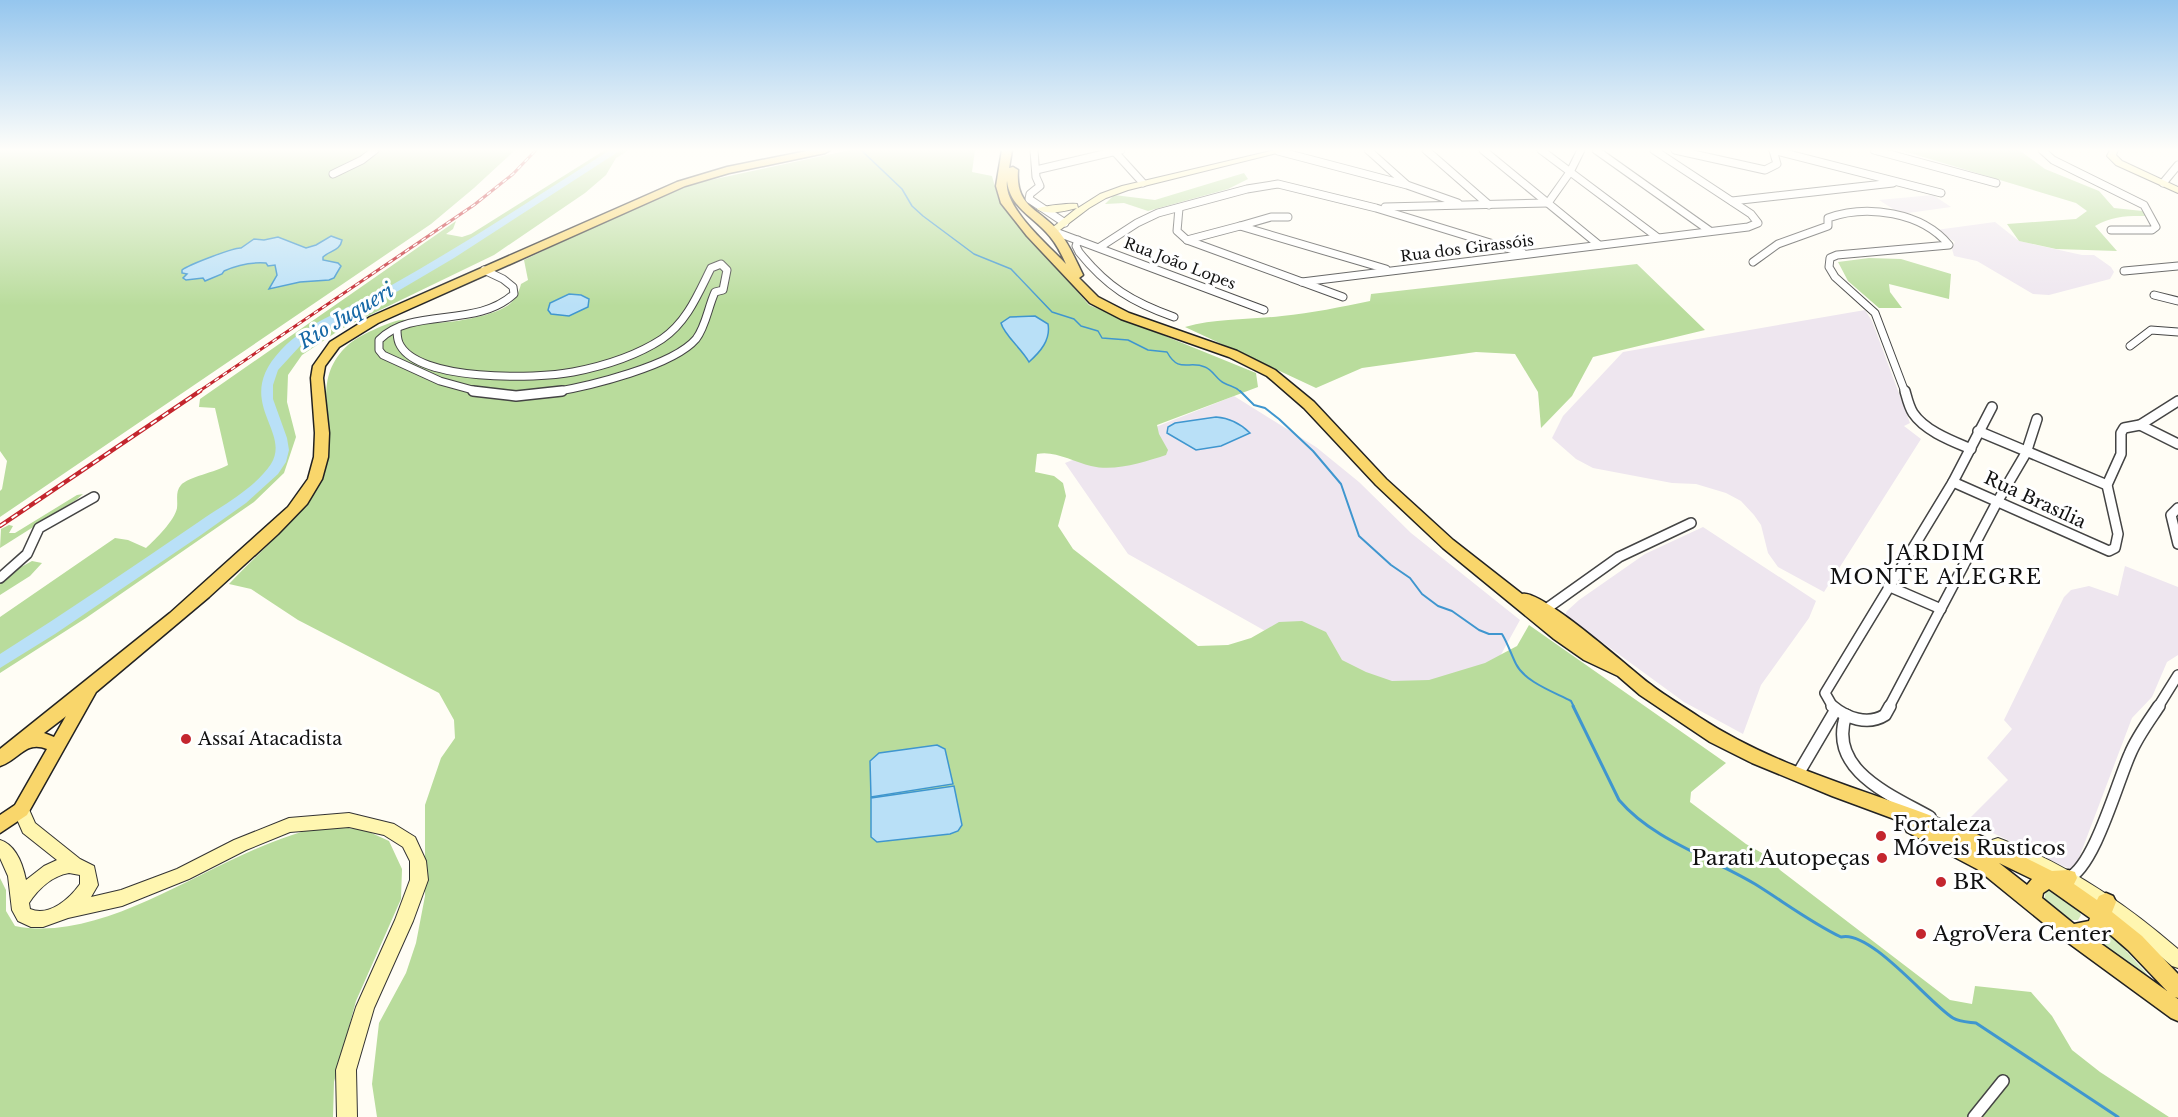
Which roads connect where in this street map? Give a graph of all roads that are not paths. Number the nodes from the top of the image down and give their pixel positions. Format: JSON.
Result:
{"nodes":[{"id":1,"x":639,"y":202,"type":"edge"},
{"id":2,"x":1006,"y":202,"type":"edge"},
{"id":3,"x":1019,"y":202,"type":"edge"},
{"id":4,"x":1033,"y":202,"type":"edge"},
{"id":5,"x":1081,"y":202,"type":"edge"},
{"id":6,"x":1092,"y":202,"type":"edge"},
{"id":7,"x":1200,"y":202,"type":"edge"},
{"id":8,"x":1352,"y":202,"type":"edge"},
{"id":9,"x":1454,"y":202,"type":"edge"},
{"id":10,"x":1486,"y":202,"type":"edge"},
{"id":11,"x":1610,"y":202,"type":"edge"},
{"id":12,"x":1669,"y":202,"type":"edge"},
{"id":13,"x":1733,"y":202,"type":"edge"},
{"id":14,"x":2138,"y":202,"type":"edge"},
{"id":15,"x":1548,"y":203,"type":"joint"},
{"id":16,"x":1462,"y":205,"type":"junction"},
{"id":17,"x":1489,"y":205,"type":"junction"},
{"id":18,"x":1074,"y":206,"type":"junction"},
{"id":19,"x":1179,"y":208,"type":"junction"},
{"id":20,"x":1376,"y":208,"type":"junction"},
{"id":21,"x":1042,"y":209,"type":"junction"},
{"id":22,"x":1288,"y":217,"type":"dead end"},
{"id":23,"x":1061,"y":220,"type":"junction"},
{"id":24,"x":1240,"y":225,"type":"junction"},
{"id":25,"x":1048,"y":227,"type":"junction"},
{"id":26,"x":2111,"y":230,"type":"dead end"},
{"id":27,"x":1710,"y":231,"type":"junction"},
{"id":28,"x":1031,"y":234,"type":"junction"},
{"id":29,"x":1657,"y":237,"type":"junction"},
{"id":30,"x":1078,"y":240,"type":"junction"},
{"id":31,"x":1187,"y":240,"type":"junction"},
{"id":32,"x":1599,"y":245,"type":"junction"},
{"id":33,"x":1100,"y":247,"type":"junction"},
{"id":34,"x":1528,"y":255,"type":"junction"},
{"id":35,"x":1753,"y":262,"type":"dead end"},
{"id":36,"x":2178,"y":266,"type":"edge"},
{"id":37,"x":484,"y":270,"type":"junction"},
{"id":38,"x":1390,"y":270,"type":"junction"},
{"id":39,"x":2124,"y":271,"type":"dead end"},
{"id":40,"x":1302,"y":282,"type":"junction"},
{"id":41,"x":1083,"y":290,"type":"junction"},
{"id":42,"x":2154,"y":295,"type":"dead end"},
{"id":43,"x":1343,"y":297,"type":"dead end"},
{"id":44,"x":2178,"y":301,"type":"edge"},
{"id":45,"x":1264,"y":309,"type":"dead end"},
{"id":46,"x":1174,"y":317,"type":"dead end"},
{"id":47,"x":397,"y":329,"type":"junction"},
{"id":48,"x":2178,"y":332,"type":"edge"},
{"id":49,"x":2130,"y":346,"type":"dead end"},
{"id":50,"x":2178,"y":401,"type":"edge"},
{"id":51,"x":1992,"y":408,"type":"dead end"},
{"id":52,"x":2037,"y":419,"type":"dead end"},
{"id":53,"x":2140,"y":425,"type":"junction"},
{"id":54,"x":1978,"y":431,"type":"junction"},
{"id":55,"x":2178,"y":444,"type":"edge"},
{"id":56,"x":1971,"y":449,"type":"junction"},
{"id":57,"x":2028,"y":451,"type":"junction"},
{"id":58,"x":1953,"y":482,"type":"junction"},
{"id":59,"x":2107,"y":485,"type":"junction"},
{"id":60,"x":94,"y":497,"type":"dead end"},
{"id":61,"x":1998,"y":500,"type":"junction"},
{"id":62,"x":2178,"y":508,"type":"edge"},
{"id":63,"x":1691,"y":523,"type":"dead end"},
{"id":64,"x":2178,"y":544,"type":"edge"},
{"id":65,"x":0,"y":578,"type":"edge"},
{"id":66,"x":1495,"y":580,"type":"junction"},
{"id":67,"x":1888,"y":586,"type":"junction"},
{"id":68,"x":1546,"y":609,"type":"junction"},
{"id":69,"x":1941,"y":609,"type":"junction"},
{"id":70,"x":1619,"y":670,"type":"junction"},
{"id":71,"x":2178,"y":675,"type":"edge"},
{"id":72,"x":91,"y":686,"type":"junction"},
{"id":73,"x":1841,"y":713,"type":"junction"},
{"id":74,"x":22,"y":741,"type":"junction"},
{"id":75,"x":57,"y":746,"type":"junction"},
{"id":76,"x":0,"y":759,"type":"edge"},
{"id":77,"x":1798,"y":774,"type":"junction"},
{"id":78,"x":1873,"y":805,"type":"junction"},
{"id":79,"x":21,"y":810,"type":"junction"},
{"id":80,"x":0,"y":825,"type":"edge"},
{"id":81,"x":1953,"y":832,"type":"junction"},
{"id":82,"x":0,"y":847,"type":"edge"},
{"id":83,"x":75,"y":865,"type":"junction"},
{"id":84,"x":2059,"y":878,"type":"junction"},
{"id":85,"x":2032,"y":899,"type":"junction"},
{"id":86,"x":21,"y":900,"type":"junction"},
{"id":87,"x":2104,"y":909,"type":"junction"},
{"id":88,"x":66,"y":910,"type":"junction"},
{"id":89,"x":2070,"y":933,"type":"junction"},
{"id":90,"x":2178,"y":960,"type":"edge"},
{"id":91,"x":2178,"y":988,"type":"edge"},
{"id":92,"x":2178,"y":1011,"type":"edge"},
{"id":93,"x":2003,"y":1081,"type":"dead end"},
{"id":94,"x":347,"y":1117,"type":"edge"},
{"id":95,"x":1974,"y":1117,"type":"edge"}],
"edges":[{"from":1,"to":37,"type":"main road"},
{"from":2,"to":28,"type":"main road"},
{"from":3,"to":25,"type":"main road"},
{"from":4,"to":21,"type":"street"},
{"from":5,"to":18,"type":"street"},
{"from":6,"to":23,"type":"street"},
{"from":7,"to":19,"type":"street"},
{"from":8,"to":20,"type":"street"},
{"from":9,"to":16,"type":"street"},
{"from":10,"to":17,"type":"street"},
{"from":11,"to":29,"type":"street"},
{"from":12,"to":27,"type":"street"},
{"from":13,"to":27,"type":"street","name":"Rua dos Girassóis"},
{"from":14,"to":26,"type":"street"},
{"from":15,"to":17,"type":"street"},
{"from":15,"to":32,"type":"street"},
{"from":16,"to":17,"type":"street"},
{"from":16,"to":20,"type":"street"},
{"from":18,"to":21,"type":"street"},
{"from":18,"to":23,"type":"street"},
{"from":19,"to":31,"type":"street"},
{"from":19,"to":33,"type":"street"},
{"from":20,"to":34,"type":"street"},
{"from":21,"to":23,"type":"street"},
{"from":22,"to":24,"type":"street"},
{"from":23,"to":25,"type":"street"},
{"from":24,"to":31,"type":"street"},
{"from":24,"to":38,"type":"street"},
{"from":25,"to":28,"type":"main road"},
{"from":25,"to":30,"type":"street","name":"Rua João Lopes"},
{"from":25,"to":41,"type":"main road"},
{"from":27,"to":29,"type":"street","name":"Rua dos Girassóis"},
{"from":28,"to":41,"type":"main road"},
{"from":29,"to":32,"type":"street","name":"Rua dos Girassóis"},
{"from":30,"to":33,"type":"street","name":"Rua João Lopes"},
{"from":30,"to":46,"type":"street"},
{"from":31,"to":40,"type":"street"},
{"from":32,"to":34,"type":"street","name":"Rua dos Girassóis"},
{"from":33,"to":45,"type":"street","name":"Rua João Lopes"},
{"from":34,"to":38,"type":"street","name":"Rua dos Girassóis"},
{"from":35,"to":56,"type":"street"},
{"from":36,"to":39,"type":"street"},
{"from":37,"to":47,"type":"street"},
{"from":37,"to":72,"type":"main road"},
{"from":38,"to":40,"type":"street","name":"Rua dos Girassóis"},
{"from":40,"to":43,"type":"street"},
{"from":41,"to":66,"type":"main road"},
{"from":42,"to":44,"type":"street"},
{"from":47,"to":47,"type":"street"},
{"from":48,"to":49,"type":"street"},
{"from":50,"to":53,"type":"street"},
{"from":51,"to":54,"type":"street"},
{"from":52,"to":57,"type":"street"},
{"from":53,"to":55,"type":"street"},
{"from":53,"to":59,"type":"street"},
{"from":54,"to":56,"type":"street"},
{"from":54,"to":57,"type":"street"},
{"from":56,"to":58,"type":"street"},
{"from":57,"to":59,"type":"street"},
{"from":57,"to":61,"type":"street"},
{"from":58,"to":61,"type":"street","name":"Rua Brasília"},
{"from":58,"to":67,"type":"street"},
{"from":59,"to":61,"type":"street","name":"Rua Brasília"},
{"from":60,"to":65,"type":"street"},
{"from":61,"to":69,"type":"street"},
{"from":62,"to":64,"type":"street"},
{"from":63,"to":68,"type":"street"},
{"from":66,"to":68,"type":"main road"},
{"from":66,"to":70,"type":"main road"},
{"from":67,"to":69,"type":"street"},
{"from":67,"to":73,"type":"street"},
{"from":68,"to":70,"type":"main road"},
{"from":69,"to":73,"type":"street"},
{"from":70,"to":77,"type":"main road"},
{"from":71,"to":84,"type":"street"},
{"from":72,"to":74,"type":"main road"},
{"from":72,"to":75,"type":"main road"},
{"from":73,"to":77,"type":"street"},
{"from":73,"to":81,"type":"street"},
{"from":74,"to":75,"type":"main road"},
{"from":74,"to":76,"type":"main road"},
{"from":75,"to":79,"type":"main road"},
{"from":77,"to":78,"type":"main road"},
{"from":78,"to":81,"type":"main road"},
{"from":78,"to":85,"type":"main road"},
{"from":79,"to":80,"type":"main road"},
{"from":79,"to":83,"type":"street"},
{"from":81,"to":84,"type":"main road"},
{"from":82,"to":86,"type":"street"},
{"from":83,"to":86,"type":"street"},
{"from":83,"to":88,"type":"street"},
{"from":84,"to":85,"type":"main road"},
{"from":84,"to":87,"type":"main road"},
{"from":85,"to":89,"type":"main road"},
{"from":86,"to":88,"type":"street"},
{"from":87,"to":89,"type":"main road"},
{"from":87,"to":90,"type":"street"},
{"from":87,"to":91,"type":"main road"},
{"from":88,"to":94,"type":"street"},
{"from":89,"to":92,"type":"main road"},
{"from":93,"to":95,"type":"street"}]}
